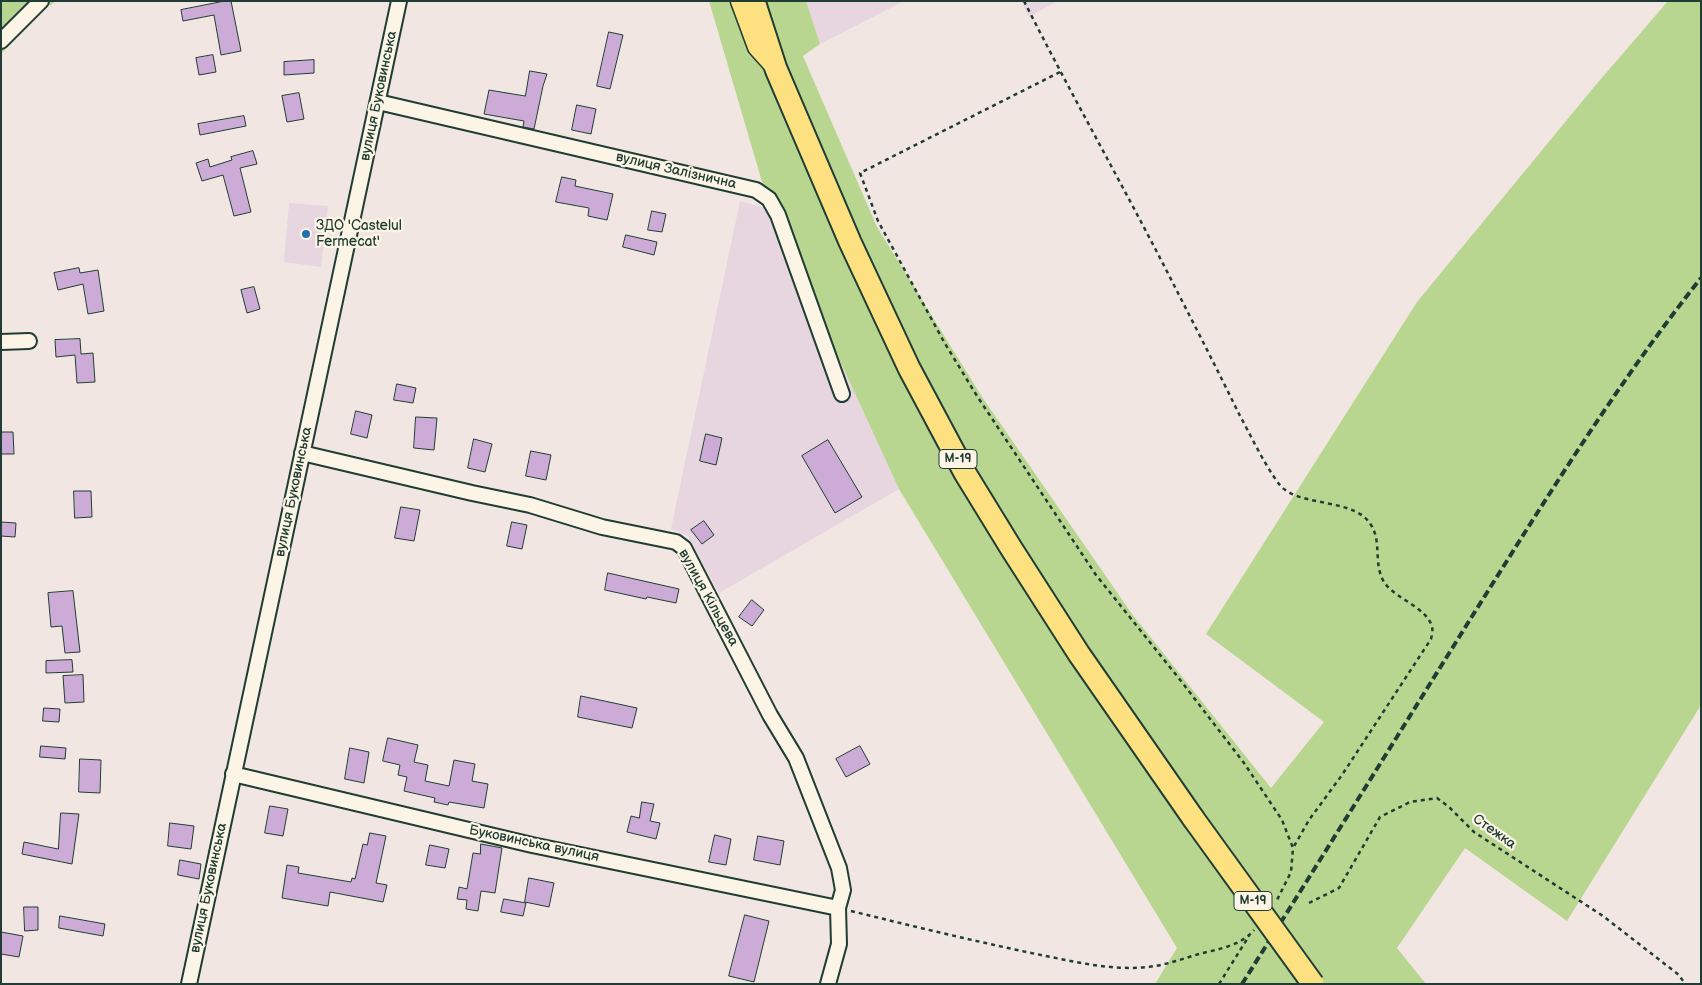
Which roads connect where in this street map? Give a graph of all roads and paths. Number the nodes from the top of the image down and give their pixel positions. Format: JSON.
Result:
{"nodes":[{"id":1,"x":41,"y":1,"type":"edge"},
{"id":2,"x":399,"y":1,"type":"edge"},
{"id":3,"x":740,"y":1,"type":"edge"},
{"id":4,"x":754,"y":1,"type":"edge"},
{"id":5,"x":1024,"y":1,"type":"edge"},
{"id":6,"x":1,"y":41,"type":"edge"},
{"id":7,"x":776,"y":69,"type":"junction"},
{"id":8,"x":378,"y":102,"type":"junction"},
{"id":9,"x":29,"y":341,"type":"dead end"},
{"id":10,"x":1,"y":342,"type":"edge"},
{"id":11,"x":842,"y":394,"type":"dead end"},
{"id":12,"x":302,"y":453,"type":"junction"},
{"id":13,"x":233,"y":774,"type":"junction"},
{"id":14,"x":1293,"y":848,"type":"dead end"},
{"id":15,"x":1309,"y":903,"type":"dead end"},
{"id":16,"x":838,"y":908,"type":"junction"},
{"id":17,"x":1250,"y":934,"type":"dead end"},
{"id":18,"x":189,"y":984,"type":"edge"},
{"id":19,"x":828,"y":984,"type":"edge"},
{"id":20,"x":1219,"y":984,"type":"edge"},
{"id":21,"x":1313,"y":984,"type":"edge"},
{"id":22,"x":1685,"y":984,"type":"edge"}],
"edges":[{"from":1,"to":6,"type":"street"},
{"from":2,"to":8,"type":"street","name":"вулиця Буковинська"},
{"from":3,"to":7,"type":"main road"},
{"from":4,"to":7,"type":"highway","number":"М-19"},
{"from":5,"to":14,"type":"path"},
{"from":7,"to":21,"type":"highway","number":"М-19","bridge":true},
{"from":8,"to":11,"type":"street","name":"вулиця Залізнична"},
{"from":8,"to":12,"type":"street","name":"вулиця Буковинська"},
{"from":9,"to":10,"type":"street"},
{"from":12,"to":13,"type":"street","name":"вулиця Буковинська"},
{"from":12,"to":16,"type":"street","name":"вулиця Кільцева"},
{"from":13,"to":16,"type":"street","name":"Буковинська вулиця"},
{"from":13,"to":18,"type":"street","name":"вулиця Буковинська"},
{"from":15,"to":22,"type":"path","name":"Стежка"},
{"from":16,"to":19,"type":"street","name":"вулиця Кільцева"},
{"from":17,"to":20,"type":"path"}]}
